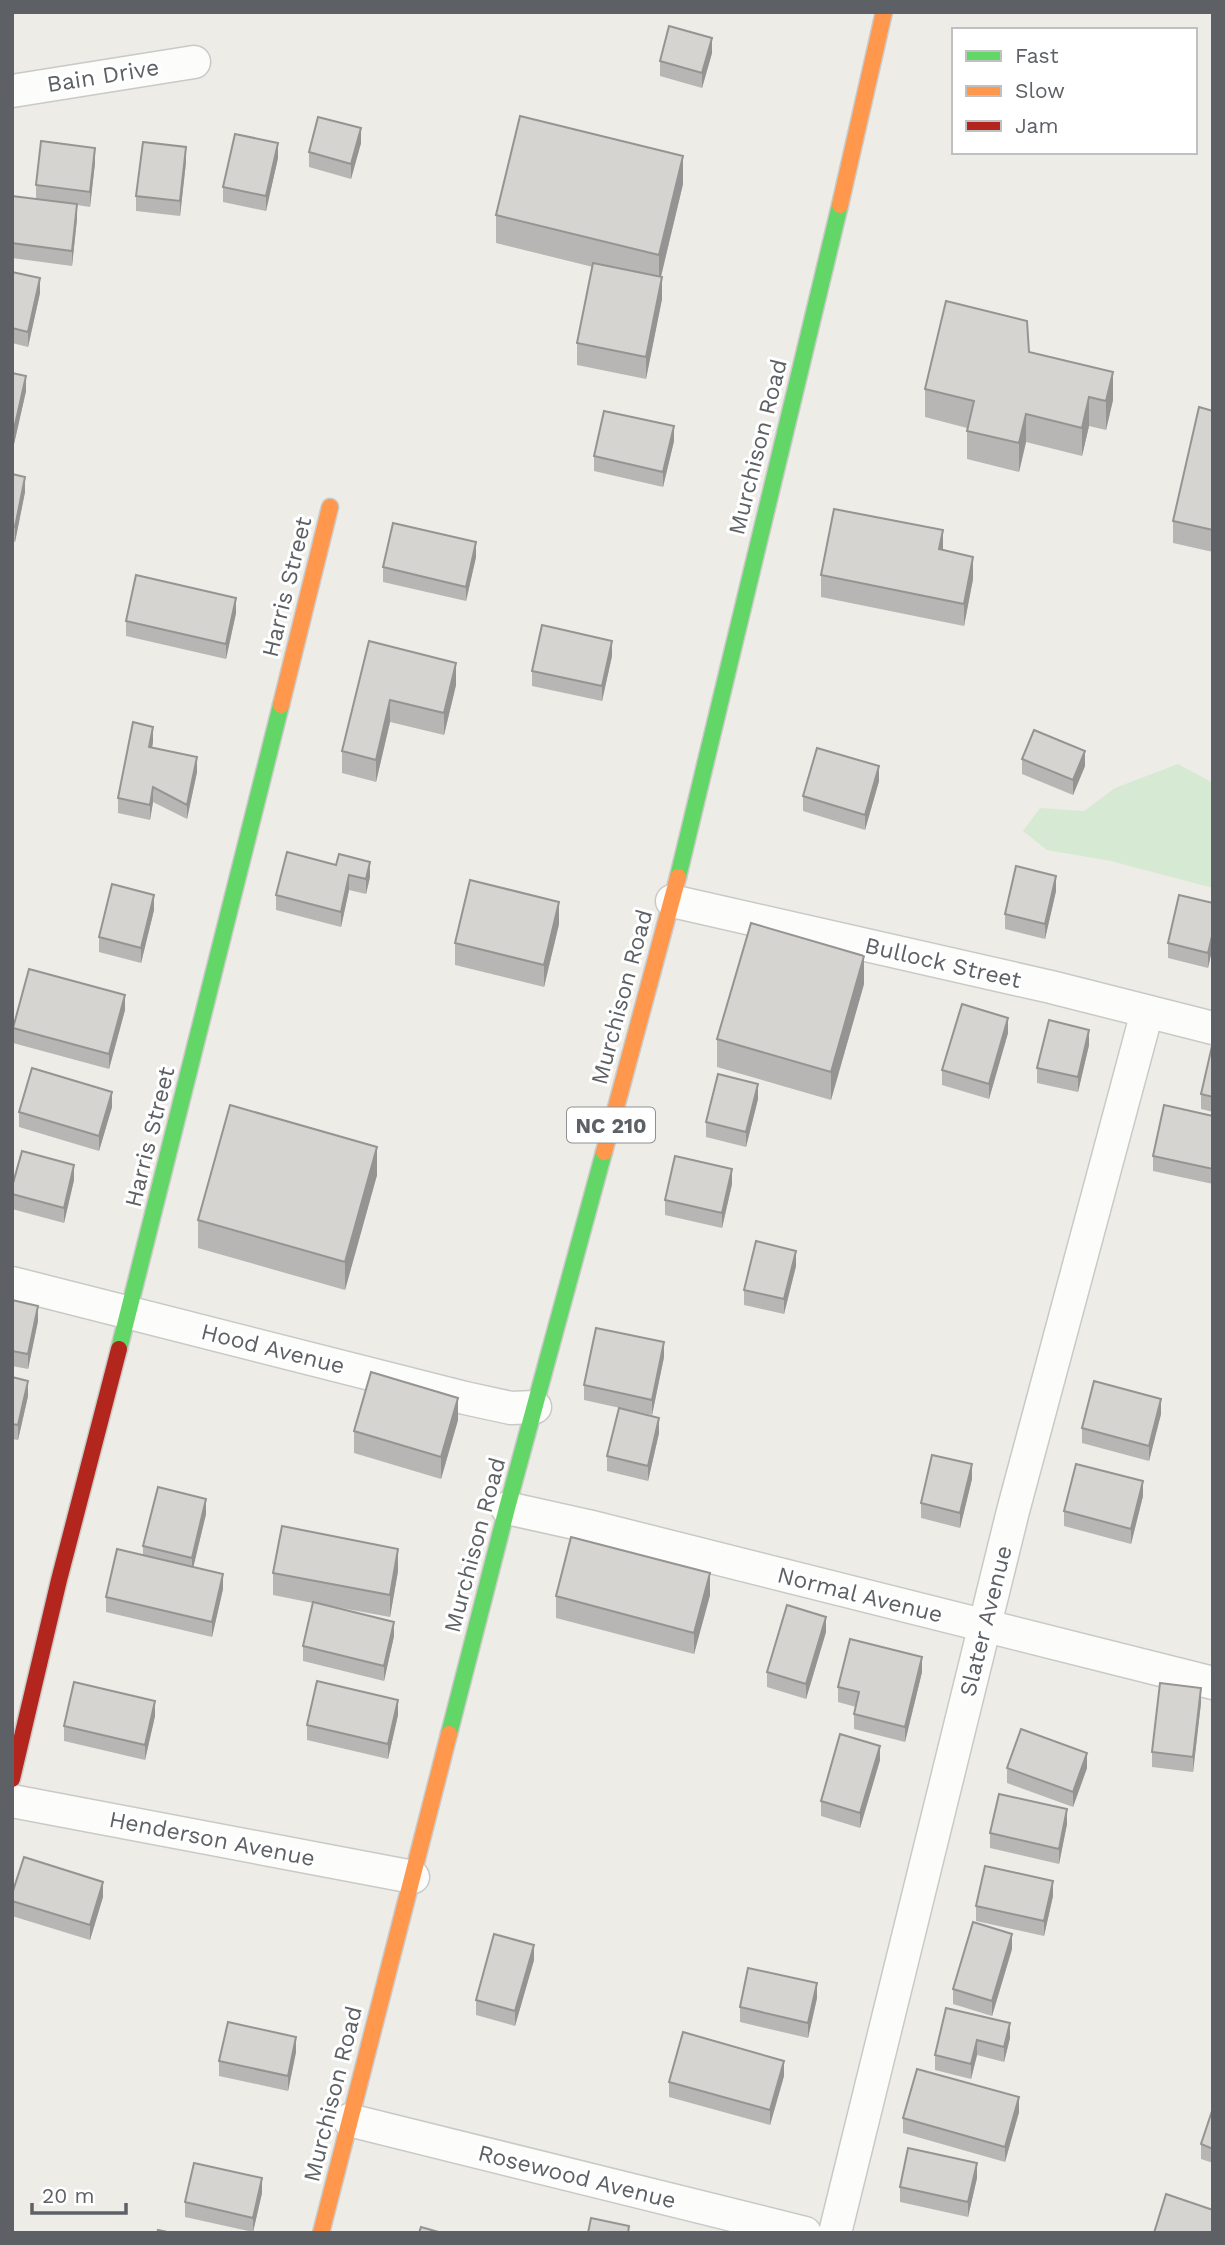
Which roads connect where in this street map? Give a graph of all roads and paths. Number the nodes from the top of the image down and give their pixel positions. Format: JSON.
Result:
{"nodes":[{"id":1,"x":884,"y":12,"type":"edge"},
{"id":2,"x":194,"y":62,"type":"dead end"},
{"id":3,"x":12,"y":91,"type":"edge"},
{"id":4,"x":330,"y":507,"type":"dead end"},
{"id":5,"x":672,"y":901,"type":"junction"},
{"id":6,"x":1147,"y":1012,"type":"junction"},
{"id":7,"x":1213,"y":1028,"type":"edge"},
{"id":8,"x":12,"y":1283,"type":"edge"},
{"id":9,"x":129,"y":1312,"type":"junction"},
{"id":10,"x":536,"y":1406,"type":"junction"},
{"id":11,"x":507,"y":1508,"type":"junction"},
{"id":12,"x":985,"y":1626,"type":"junction"},
{"id":13,"x":1213,"y":1683,"type":"edge"},
{"id":14,"x":12,"y":1779,"type":"edge"},
{"id":15,"x":12,"y":1801,"type":"edge"},
{"id":16,"x":413,"y":1877,"type":"junction"},
{"id":17,"x":349,"y":2120,"type":"junction"},
{"id":18,"x":321,"y":2233,"type":"edge"},
{"id":19,"x":805,"y":2233,"type":"edge"},
{"id":20,"x":835,"y":2233,"type":"edge"}],
"edges":[{"from":1,"to":5,"type":"main road","name":"Murchison Road","number":"NC 210"},
{"from":2,"to":3,"type":"street","name":"Bain Drive"},
{"from":4,"to":9,"type":"main road","name":"Harris Street"},
{"from":5,"to":6,"type":"street","name":"Bullock Street"},
{"from":5,"to":10,"type":"main road","name":"Murchison Road","number":"NC 210"},
{"from":6,"to":7,"type":"street","name":"Bullock Street"},
{"from":6,"to":12,"type":"street","name":"Slater Avenue"},
{"from":8,"to":9,"type":"street","name":"Hood Avenue"},
{"from":9,"to":10,"type":"street","name":"Hood Avenue"},
{"from":9,"to":14,"type":"main road","name":"Harris Street"},
{"from":10,"to":11,"type":"main road","name":"Murchison Road","number":"NC 210"},
{"from":11,"to":12,"type":"street","name":"Normal Avenue"},
{"from":11,"to":16,"type":"main road","name":"Murchison Road","number":"NC 210"},
{"from":12,"to":13,"type":"street","name":"Normal Avenue"},
{"from":12,"to":20,"type":"street","name":"Slater Avenue"},
{"from":15,"to":16,"type":"street","name":"Henderson Avenue"},
{"from":16,"to":17,"type":"main road","name":"Murchison Road","number":"NC 210"},
{"from":17,"to":18,"type":"main road","name":"Murchison Road","number":"NC 210"},
{"from":17,"to":19,"type":"street","name":"Rosewood Avenue"}]}
